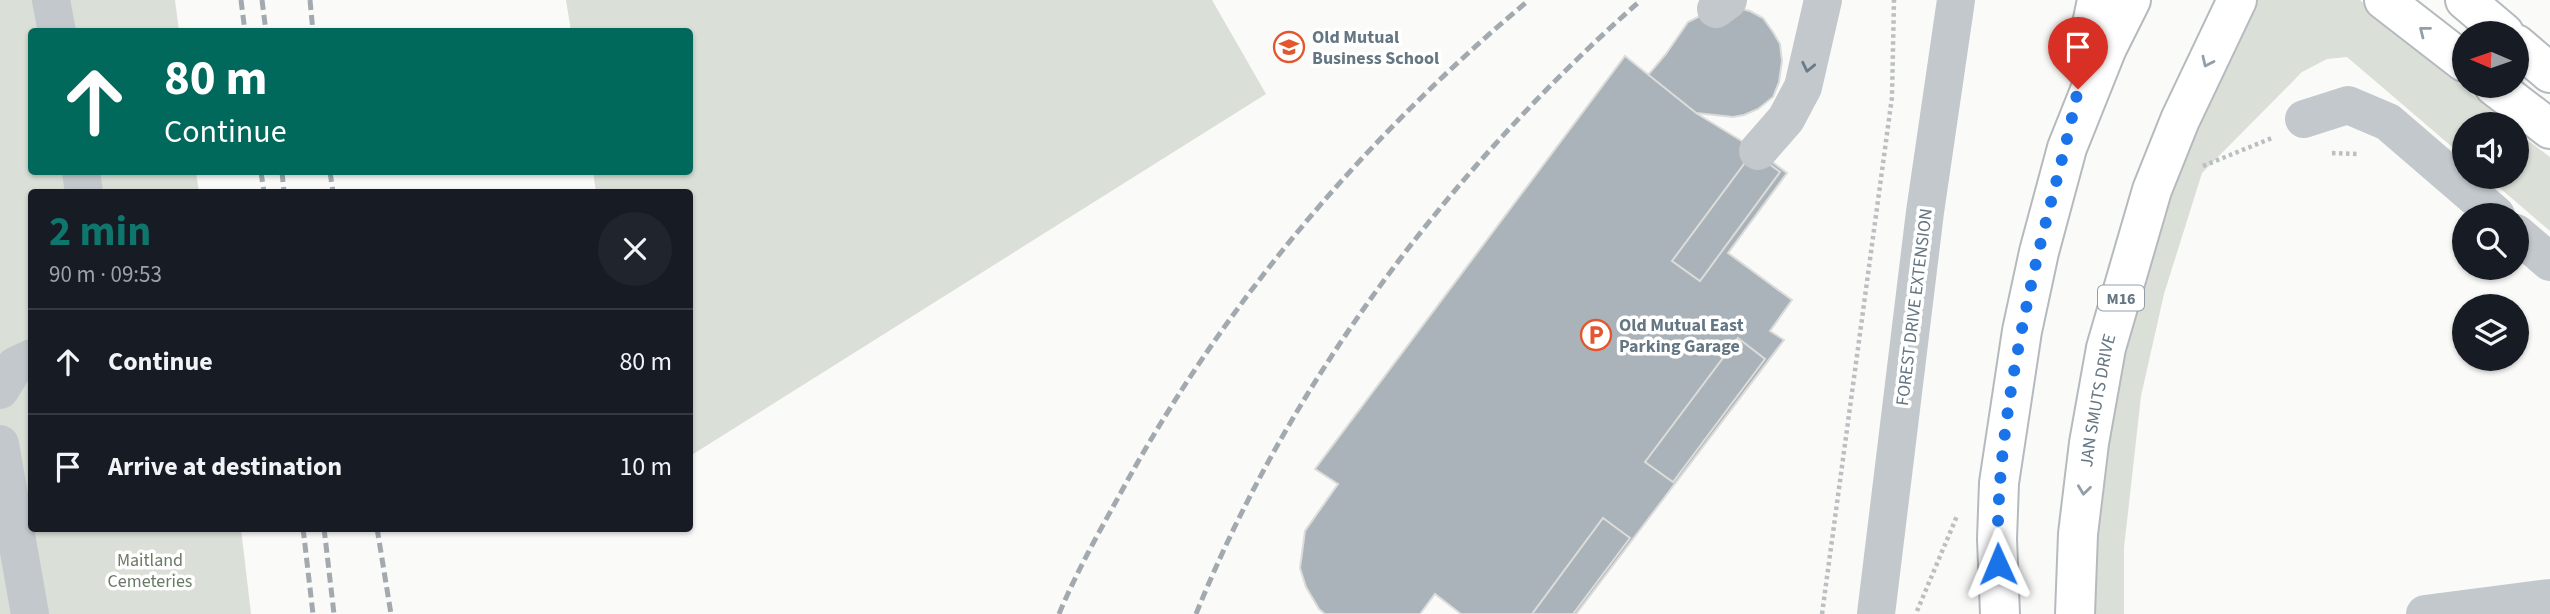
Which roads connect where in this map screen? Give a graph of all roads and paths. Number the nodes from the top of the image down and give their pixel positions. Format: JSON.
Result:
{"nodes":[{"id":1,"x":51,"y":0,"type":"edge"},
{"id":2,"x":1823,"y":0,"type":"edge"},
{"id":3,"x":1894,"y":0,"type":"edge"},
{"id":4,"x":1956,"y":0,"type":"edge"},
{"id":5,"x":2097,"y":0,"type":"edge"},
{"id":6,"x":2131,"y":0,"type":"edge"},
{"id":7,"x":2237,"y":0,"type":"edge"},
{"id":8,"x":2384,"y":0,"type":"edge"},
{"id":9,"x":2465,"y":0,"type":"edge"},
{"id":10,"x":2490,"y":21,"type":"edge"},
{"id":11,"x":56,"y":28,"type":"edge"},
{"id":12,"x":2452,"y":53,"type":"edge"},
{"id":13,"x":2529,"y":55,"type":"edge"},
{"id":14,"x":2550,"y":73,"type":"edge"},
{"id":15,"x":2510,"y":98,"type":"edge"},
{"id":16,"x":2304,"y":119,"type":"joint"},
{"id":17,"x":2550,"y":129,"type":"edge"},
{"id":18,"x":2067,"y":148,"type":"junction"},
{"id":19,"x":1758,"y":151,"type":"dead end"},
{"id":20,"x":2201,"y":167,"type":"dead end"},
{"id":21,"x":2482,"y":203,"type":"edge"},
{"id":22,"x":2529,"y":244,"type":"edge"},
{"id":23,"x":2550,"y":262,"type":"edge"},
{"id":24,"x":28,"y":360,"type":"edge"},
{"id":25,"x":0,"y":390,"type":"edge"},
{"id":26,"x":0,"y":444,"type":"edge"},
{"id":27,"x":1960,"y":508,"type":"dead end"},
{"id":28,"x":2550,"y":598,"type":"edge"},
{"id":29,"x":30,"y":614,"type":"edge"},
{"id":30,"x":1822,"y":614,"type":"edge"},
{"id":31,"x":1876,"y":614,"type":"edge"},
{"id":32,"x":1916,"y":614,"type":"edge"},
{"id":33,"x":2000,"y":614,"type":"edge"},
{"id":34,"x":2075,"y":614,"type":"edge"},
{"id":35,"x":2425,"y":614,"type":"edge"}],
"edges":[{"from":1,"to":11,"type":"street"},
{"from":2,"to":19,"type":"street","one_way":true},
{"from":3,"to":30,"type":"path"},
{"from":4,"to":31,"type":"street","name":"FOREST DRIVE EXTENSION"},
{"from":5,"to":18,"type":"main road"},
{"from":6,"to":18,"type":"main road"},
{"from":7,"to":34,"type":"main road","name":"JAN SMUTS DRIVE","number":"M16","one_way":true},
{"from":12,"to":8,"type":"main road","one_way":true},
{"from":9,"to":10,"type":"main road"},
{"from":13,"to":14,"type":"main road"},
{"from":15,"to":17,"type":"main road"},
{"from":16,"to":20,"type":"path"},
{"from":16,"to":21,"type":"street"},
{"from":18,"to":33,"type":"main road"},
{"from":22,"to":23,"type":"street"},
{"from":24,"to":25,"type":"street"},
{"from":26,"to":29,"type":"street"},
{"from":27,"to":32,"type":"path"},
{"from":28,"to":35,"type":"street"}]}
